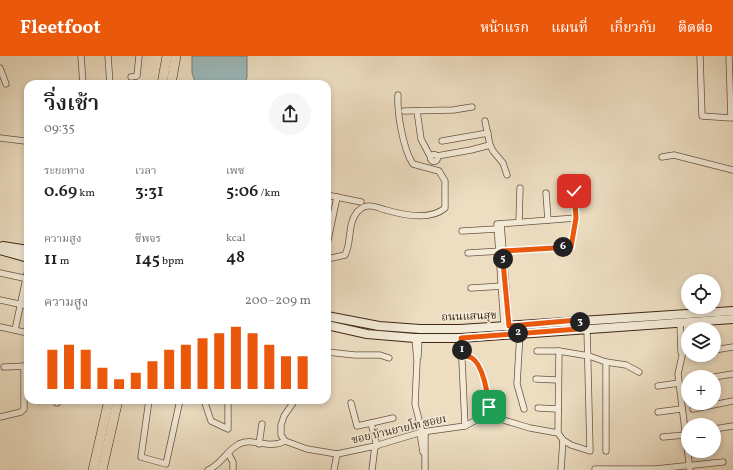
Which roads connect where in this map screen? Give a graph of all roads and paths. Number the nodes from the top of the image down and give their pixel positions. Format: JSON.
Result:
{"nodes":[{"id":1,"x":81,"y":56,"type":"edge"},
{"id":2,"x":108,"y":56,"type":"edge"},
{"id":3,"x":139,"y":56,"type":"edge"},
{"id":4,"x":167,"y":56,"type":"edge"},
{"id":5,"x":176,"y":56,"type":"edge"},
{"id":6,"x":700,"y":56,"type":"edge"},
{"id":7,"x":729,"y":56,"type":"edge"},
{"id":8,"x":0,"y":68,"type":"edge"},
{"id":9,"x":131,"y":77,"type":"dead end"},
{"id":10,"x":83,"y":80,"type":"edge"},
{"id":11,"x":110,"y":80,"type":"edge"},
{"id":12,"x":163,"y":80,"type":"edge"},
{"id":13,"x":172,"y":80,"type":"edge"},
{"id":14,"x":6,"y":84,"type":"dead end"},
{"id":15,"x":398,"y":95,"type":"dead end"},
{"id":16,"x":472,"y":107,"type":"dead end"},
{"id":17,"x":404,"y":111,"type":"dead end"},
{"id":18,"x":417,"y":111,"type":"junction"},
{"id":19,"x":485,"y":120,"type":"dead end"},
{"id":20,"x":488,"y":133,"type":"junction"},
{"id":21,"x":0,"y":138,"type":"edge"},
{"id":22,"x":24,"y":141,"type":"edge"},
{"id":23,"x":442,"y":141,"type":"dead end"},
{"id":24,"x":490,"y":145,"type":"junction"},
{"id":25,"x":662,"y":157,"type":"dead end"},
{"id":26,"x":433,"y":158,"type":"junction"},
{"id":27,"x":430,"y":169,"type":"junction"},
{"id":28,"x":733,"y":170,"type":"edge"},
{"id":29,"x":507,"y":175,"type":"dead end"},
{"id":30,"x":520,"y":188,"type":"dead end"},
{"id":31,"x":574,"y":191,"type":"dead end"},
{"id":32,"x":546,"y":194,"type":"dead end"},
{"id":33,"x":331,"y":196,"type":"edge"},
{"id":34,"x":337,"y":197,"type":"junction"},
{"id":35,"x":361,"y":202,"type":"dead end"},
{"id":36,"x":576,"y":218,"type":"junction"},
{"id":37,"x":548,"y":220,"type":"junction"},
{"id":38,"x":519,"y":222,"type":"junction"},
{"id":39,"x":331,"y":226,"type":"edge"},
{"id":40,"x":499,"y":226,"type":"junction"},
{"id":41,"x":462,"y":231,"type":"dead end"},
{"id":42,"x":0,"y":246,"type":"edge"},
{"id":43,"x":24,"y":249,"type":"edge"},
{"id":44,"x":0,"y":250,"type":"edge"},
{"id":45,"x":500,"y":251,"type":"junction"},
{"id":46,"x":468,"y":254,"type":"dead end"},
{"id":47,"x":24,"y":257,"type":"edge"},
{"id":48,"x":331,"y":258,"type":"edge"},
{"id":49,"x":0,"y":273,"type":"edge"},
{"id":50,"x":24,"y":278,"type":"edge"},
{"id":51,"x":503,"y":286,"type":"junction"},
{"id":52,"x":471,"y":288,"type":"dead end"},
{"id":53,"x":24,"y":292,"type":"edge"},
{"id":54,"x":0,"y":300,"type":"edge"},
{"id":55,"x":21,"y":305,"type":"junction"},
{"id":56,"x":24,"y":305,"type":"edge"},
{"id":57,"x":733,"y":311,"type":"edge"},
{"id":58,"x":331,"y":317,"type":"edge"},
{"id":59,"x":733,"y":319,"type":"edge"},
{"id":60,"x":506,"y":322,"type":"junction"},
{"id":61,"x":681,"y":322,"type":"edge"},
{"id":62,"x":683,"y":322,"type":"edge"},
{"id":63,"x":586,"y":325,"type":"junction"},
{"id":64,"x":331,"y":326,"type":"edge"},
{"id":65,"x":0,"y":327,"type":"edge"},
{"id":66,"x":15,"y":330,"type":"junction"},
{"id":67,"x":24,"y":332,"type":"edge"},
{"id":68,"x":520,"y":333,"type":"junction"},
{"id":69,"x":417,"y":338,"type":"junction"},
{"id":70,"x":461,"y":338,"type":"junction"},
{"id":71,"x":733,"y":347,"type":"edge"},
{"id":72,"x":721,"y":349,"type":"edge"},
{"id":73,"x":537,"y":350,"type":"dead end"},
{"id":74,"x":559,"y":351,"type":"junction"},
{"id":75,"x":331,"y":352,"type":"edge"},
{"id":76,"x":462,"y":356,"type":"junction"},
{"id":77,"x":589,"y":356,"type":"junction"},
{"id":78,"x":681,"y":356,"type":"edge"},
{"id":79,"x":389,"y":358,"type":"dead end"},
{"id":80,"x":606,"y":362,"type":"junction"},
{"id":81,"x":4,"y":366,"type":"dead end"},
{"id":82,"x":24,"y":366,"type":"edge"},
{"id":83,"x":639,"y":372,"type":"dead end"},
{"id":84,"x":733,"y":374,"type":"edge"},
{"id":85,"x":721,"y":376,"type":"edge"},
{"id":86,"x":536,"y":379,"type":"dead end"},
{"id":87,"x":558,"y":380,"type":"junction"},
{"id":88,"x":679,"y":384,"type":"junction"},
{"id":89,"x":658,"y":386,"type":"dead end"},
{"id":90,"x":733,"y":401,"type":"edge"},
{"id":91,"x":351,"y":403,"type":"dead end"},
{"id":92,"x":721,"y":403,"type":"edge"},
{"id":93,"x":24,"y":404,"type":"edge"},
{"id":94,"x":108,"y":404,"type":"edge"},
{"id":95,"x":117,"y":404,"type":"edge"},
{"id":96,"x":148,"y":404,"type":"edge"},
{"id":97,"x":179,"y":404,"type":"edge"},
{"id":98,"x":205,"y":404,"type":"edge"},
{"id":99,"x":228,"y":404,"type":"edge"},
{"id":100,"x":292,"y":404,"type":"edge"},
{"id":101,"x":489,"y":407,"type":"dead end"},
{"id":102,"x":538,"y":408,"type":"dead end"},
{"id":103,"x":524,"y":409,"type":"dead end"},
{"id":104,"x":558,"y":409,"type":"junction"},
{"id":105,"x":681,"y":409,"type":"joint"},
{"id":106,"x":658,"y":412,"type":"dead end"},
{"id":107,"x":0,"y":417,"type":"edge"},
{"id":108,"x":393,"y":418,"type":"dead end"},
{"id":109,"x":262,"y":424,"type":"dead end"},
{"id":110,"x":371,"y":424,"type":"junction"},
{"id":111,"x":464,"y":426,"type":"junction"},
{"id":112,"x":733,"y":426,"type":"edge"},
{"id":113,"x":721,"y":428,"type":"edge"},
{"id":114,"x":422,"y":432,"type":"junction"},
{"id":115,"x":558,"y":432,"type":"junction"},
{"id":116,"x":681,"y":435,"type":"edge"},
{"id":117,"x":663,"y":437,"type":"dead end"},
{"id":118,"x":563,"y":440,"type":"junction"},
{"id":119,"x":285,"y":441,"type":"junction"},
{"id":120,"x":259,"y":444,"type":"junction"},
{"id":121,"x":376,"y":446,"type":"junction"},
{"id":122,"x":606,"y":451,"type":"dead end"},
{"id":123,"x":228,"y":453,"type":"junction"},
{"id":124,"x":337,"y":454,"type":"junction"},
{"id":125,"x":688,"y":458,"type":"edge"},
{"id":126,"x":723,"y":462,"type":"dead end"},
{"id":127,"x":690,"y":468,"type":"edge"},
{"id":128,"x":595,"y":469,"type":"dead end"},
{"id":129,"x":93,"y":470,"type":"edge"},
{"id":130,"x":102,"y":470,"type":"edge"},
{"id":131,"x":208,"y":470,"type":"edge"},
{"id":132,"x":233,"y":470,"type":"edge"},
{"id":133,"x":334,"y":470,"type":"edge"},
{"id":134,"x":372,"y":470,"type":"edge"},
{"id":135,"x":425,"y":470,"type":"edge"},
{"id":136,"x":561,"y":470,"type":"edge"}],
"edges":[{"from":1,"to":10,"type":"street"},
{"from":2,"to":11,"type":"street"},
{"from":3,"to":9,"type":"street"},
{"from":4,"to":12,"type":"highway"},
{"from":5,"to":13,"type":"highway"},
{"from":6,"to":7,"type":"street"},
{"from":8,"to":14,"type":"street"},
{"from":15,"to":27,"type":"street"},
{"from":16,"to":18,"type":"street"},
{"from":17,"to":18,"type":"street"},
{"from":18,"to":26,"type":"street"},
{"from":19,"to":20,"type":"street"},
{"from":20,"to":23,"type":"street"},
{"from":20,"to":24,"type":"street"},
{"from":21,"to":22,"type":"street"},
{"from":24,"to":26,"type":"street"},
{"from":24,"to":29,"type":"street"},
{"from":25,"to":28,"type":"street"},
{"from":26,"to":27,"type":"street"},
{"from":27,"to":48,"type":"street"},
{"from":30,"to":38,"type":"street"},
{"from":31,"to":36,"type":"street"},
{"from":32,"to":37,"type":"street"},
{"from":33,"to":34,"type":"street"},
{"from":34,"to":35,"type":"street"},
{"from":34,"to":39,"type":"street"},
{"from":36,"to":37,"type":"street"},
{"from":36,"to":45,"type":"street"},
{"from":37,"to":38,"type":"street"},
{"from":38,"to":40,"type":"street"},
{"from":40,"to":41,"type":"street"},
{"from":40,"to":45,"type":"street"},
{"from":42,"to":43,"type":"main road"},
{"from":44,"to":47,"type":"main road"},
{"from":45,"to":46,"type":"street"},
{"from":45,"to":51,"type":"street"},
{"from":49,"to":50,"type":"street"},
{"from":51,"to":52,"type":"street"},
{"from":51,"to":60,"type":"street"},
{"from":53,"to":55,"type":"street"},
{"from":54,"to":55,"type":"street"},
{"from":55,"to":56,"type":"street"},
{"from":55,"to":66,"type":"street"},
{"from":57,"to":63,"type":"main road","name":"ถนนแสนสุข"},
{"from":58,"to":60,"type":"main road","name":"ถนนแสนสุข"},
{"from":59,"to":62,"type":"main road","name":"ถนนแสนสุข"},
{"from":60,"to":63,"type":"main road","name":"ถนนแสนสุข"},
{"from":61,"to":63,"type":"main road","name":"ถนนแสนสุข"},
{"from":63,"to":68,"type":"main road","name":"ถนนแสนสุข"},
{"from":63,"to":77,"type":"street"},
{"from":64,"to":69,"type":"main road","name":"ถนนแสนสุข"},
{"from":65,"to":66,"type":"street"},
{"from":66,"to":67,"type":"street"},
{"from":68,"to":70,"type":"main road","name":"ถนนแสนสุข"},
{"from":68,"to":103,"type":"street"},
{"from":69,"to":70,"type":"main road","name":"ถนนแสนสุข"},
{"from":69,"to":114,"type":"street"},
{"from":70,"to":76,"type":"street"},
{"from":71,"to":72,"type":"street"},
{"from":73,"to":74,"type":"street"},
{"from":74,"to":77,"type":"street"},
{"from":74,"to":87,"type":"street"},
{"from":75,"to":79,"type":"street"},
{"from":76,"to":101,"type":"street"},
{"from":76,"to":111,"type":"street"},
{"from":77,"to":80,"type":"street"},
{"from":77,"to":118,"type":"street"},
{"from":78,"to":88,"type":"street"},
{"from":80,"to":83,"type":"street"},
{"from":80,"to":122,"type":"street"},
{"from":81,"to":82,"type":"street"},
{"from":84,"to":85,"type":"street"},
{"from":86,"to":87,"type":"street"},
{"from":87,"to":104,"type":"street"},
{"from":88,"to":89,"type":"street"},
{"from":88,"to":105,"type":"street"},
{"from":90,"to":92,"type":"street"},
{"from":91,"to":110,"type":"street"},
{"from":93,"to":107,"type":"street"},
{"from":94,"to":129,"type":"highway"},
{"from":95,"to":130,"type":"highway"},
{"from":96,"to":97,"type":"street"},
{"from":98,"to":99,"type":"street"},
{"from":100,"to":119,"type":"street"},
{"from":102,"to":104,"type":"street"},
{"from":104,"to":115,"type":"street"},
{"from":105,"to":106,"type":"street"},
{"from":108,"to":110,"type":"street"},
{"from":109,"to":120,"type":"street"},
{"from":110,"to":121,"type":"street"},
{"from":111,"to":114,"type":"street","name":"ซอย บ้านยายโท ซอย1"},
{"from":111,"to":115,"type":"street","name":"ซอย บ้านยายโท ซอย1"},
{"from":112,"to":113,"type":"street"},
{"from":114,"to":121,"type":"street","name":"ซอย บ้านยายโท ซอย1"},
{"from":114,"to":135,"type":"street"},
{"from":115,"to":118,"type":"street"},
{"from":116,"to":117,"type":"street"},
{"from":118,"to":136,"type":"street"},
{"from":119,"to":120,"type":"street"},
{"from":119,"to":124,"type":"street","name":"ซอย บ้านยายโท ซอย1"},
{"from":120,"to":123,"type":"street"},
{"from":121,"to":124,"type":"street","name":"ซอย บ้านยายโท ซอย1"},
{"from":121,"to":134,"type":"street"},
{"from":123,"to":131,"type":"street"},
{"from":123,"to":132,"type":"street"},
{"from":124,"to":133,"type":"street"},
{"from":125,"to":127,"type":"street"},
{"from":126,"to":127,"type":"street"},
{"from":127,"to":128,"type":"street"}]}
